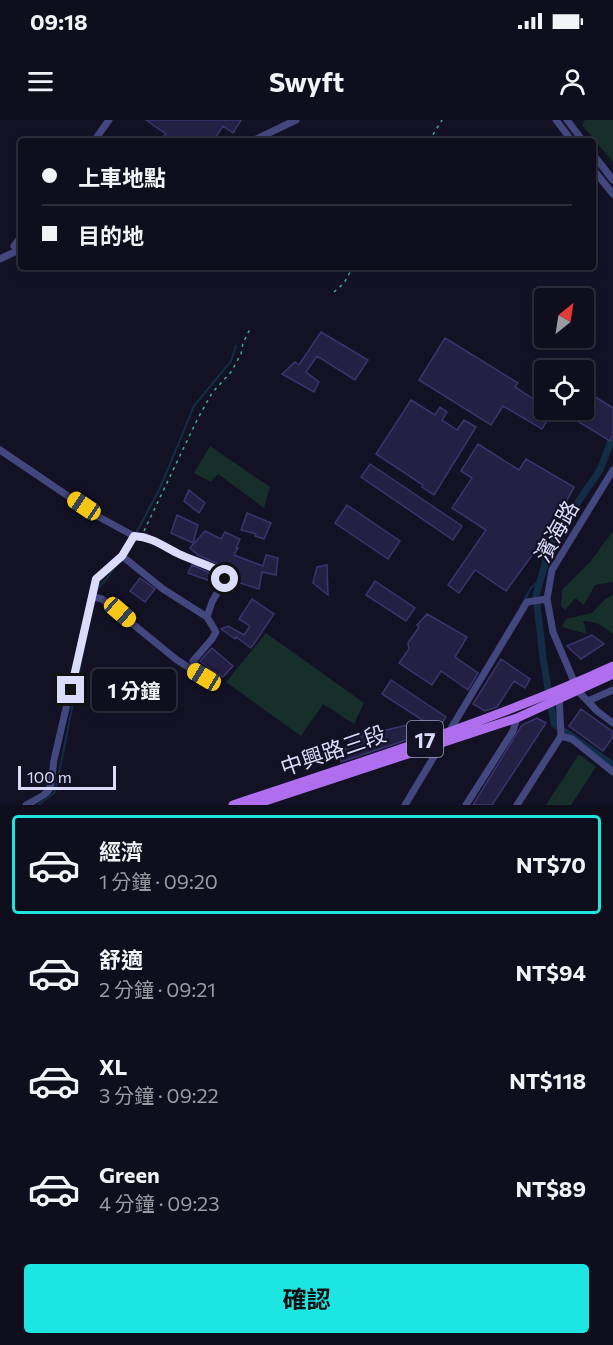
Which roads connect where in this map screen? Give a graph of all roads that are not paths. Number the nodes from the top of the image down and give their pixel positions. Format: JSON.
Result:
{"nodes":[{"id":1,"x":109,"y":120,"type":"edge"},
{"id":2,"x":296,"y":120,"type":"edge"},
{"id":3,"x":556,"y":120,"type":"edge"},
{"id":4,"x":567,"y":120,"type":"edge"},
{"id":5,"x":96,"y":138,"type":"edge"},
{"id":6,"x":258,"y":138,"type":"edge"},
{"id":7,"x":570,"y":138,"type":"edge"},
{"id":8,"x":581,"y":138,"type":"edge"},
{"id":9,"x":596,"y":158,"type":"edge"},
{"id":10,"x":596,"y":173,"type":"edge"},
{"id":11,"x":613,"y":180,"type":"edge"},
{"id":12,"x":613,"y":195,"type":"edge"},
{"id":13,"x":17,"y":248,"type":"edge"},
{"id":14,"x":0,"y":259,"type":"edge"},
{"id":15,"x":0,"y":450,"type":"edge"},
{"id":16,"x":613,"y":470,"type":"edge"},
{"id":17,"x":134,"y":536,"type":"junction"},
{"id":18,"x":122,"y":556,"type":"junction"},
{"id":19,"x":93,"y":597,"type":"junction"},
{"id":20,"x":548,"y":599,"type":"junction"},
{"id":21,"x":207,"y":617,"type":"junction"},
{"id":22,"x":613,"y":666,"type":"edge"},
{"id":23,"x":613,"y":674,"type":"edge"},
{"id":24,"x":576,"y":687,"type":"junction"},
{"id":25,"x":613,"y":690,"type":"edge"},
{"id":26,"x":560,"y":699,"type":"junction"},
{"id":27,"x":588,"y":702,"type":"junction"},
{"id":28,"x":517,"y":718,"type":"junction"},
{"id":29,"x":613,"y":723,"type":"edge"},
{"id":30,"x":450,"y":731,"type":"junction"},
{"id":31,"x":561,"y":733,"type":"junction"},
{"id":32,"x":442,"y":744,"type":"junction"},
{"id":33,"x":613,"y":772,"type":"edge"},
{"id":34,"x":26,"y":805,"type":"edge"},
{"id":35,"x":233,"y":805,"type":"edge"},
{"id":36,"x":254,"y":805,"type":"edge"},
{"id":37,"x":405,"y":805,"type":"edge"},
{"id":38,"x":466,"y":805,"type":"edge"},
{"id":39,"x":517,"y":805,"type":"edge"}],
"edges":[{"from":1,"to":5,"type":"street"},
{"from":2,"to":6,"type":"street"},
{"from":3,"to":7,"type":"street"},
{"from":4,"to":8,"type":"street"},
{"from":9,"to":11,"type":"street"},
{"from":10,"to":12,"type":"street"},
{"from":13,"to":14,"type":"street"},
{"from":15,"to":17,"type":"street"},
{"from":16,"to":20,"type":"street","name":"濱海路"},
{"from":17,"to":18,"type":"street"},
{"from":17,"to":21,"type":"street"},
{"from":18,"to":19,"type":"street"},
{"from":18,"to":21,"type":"street"},
{"from":19,"to":21,"type":"street"},
{"from":19,"to":34,"type":"street"},
{"from":20,"to":24,"type":"street","name":"濱海路"},
{"from":20,"to":30,"type":"street"},
{"from":22,"to":24,"type":"main road","name":"中興路三段","number":"17"},
{"from":23,"to":24,"type":"main road","name":"中興路三段","number":"17"},
{"from":24,"to":26,"type":"main road","name":"中興路三段","number":"17"},
{"from":24,"to":27,"type":"street","name":"濱海路"},
{"from":25,"to":27,"type":"street"},
{"from":26,"to":28,"type":"main road","name":"中興路三段","number":"17"},
{"from":26,"to":30,"type":"main road","name":"中興路三段","number":"17"},
{"from":26,"to":31,"type":"street"},
{"from":27,"to":29,"type":"street","name":"濱海路"},
{"from":28,"to":32,"type":"main road","name":"中興路三段","number":"17"},
{"from":28,"to":38,"type":"street"},
{"from":30,"to":32,"type":"street"},
{"from":30,"to":35,"type":"main road","name":"中興路三段","number":"17"},
{"from":31,"to":33,"type":"street"},
{"from":31,"to":39,"type":"street"},
{"from":32,"to":36,"type":"main road","name":"中興路三段","number":"17"},
{"from":32,"to":37,"type":"street"}]}
